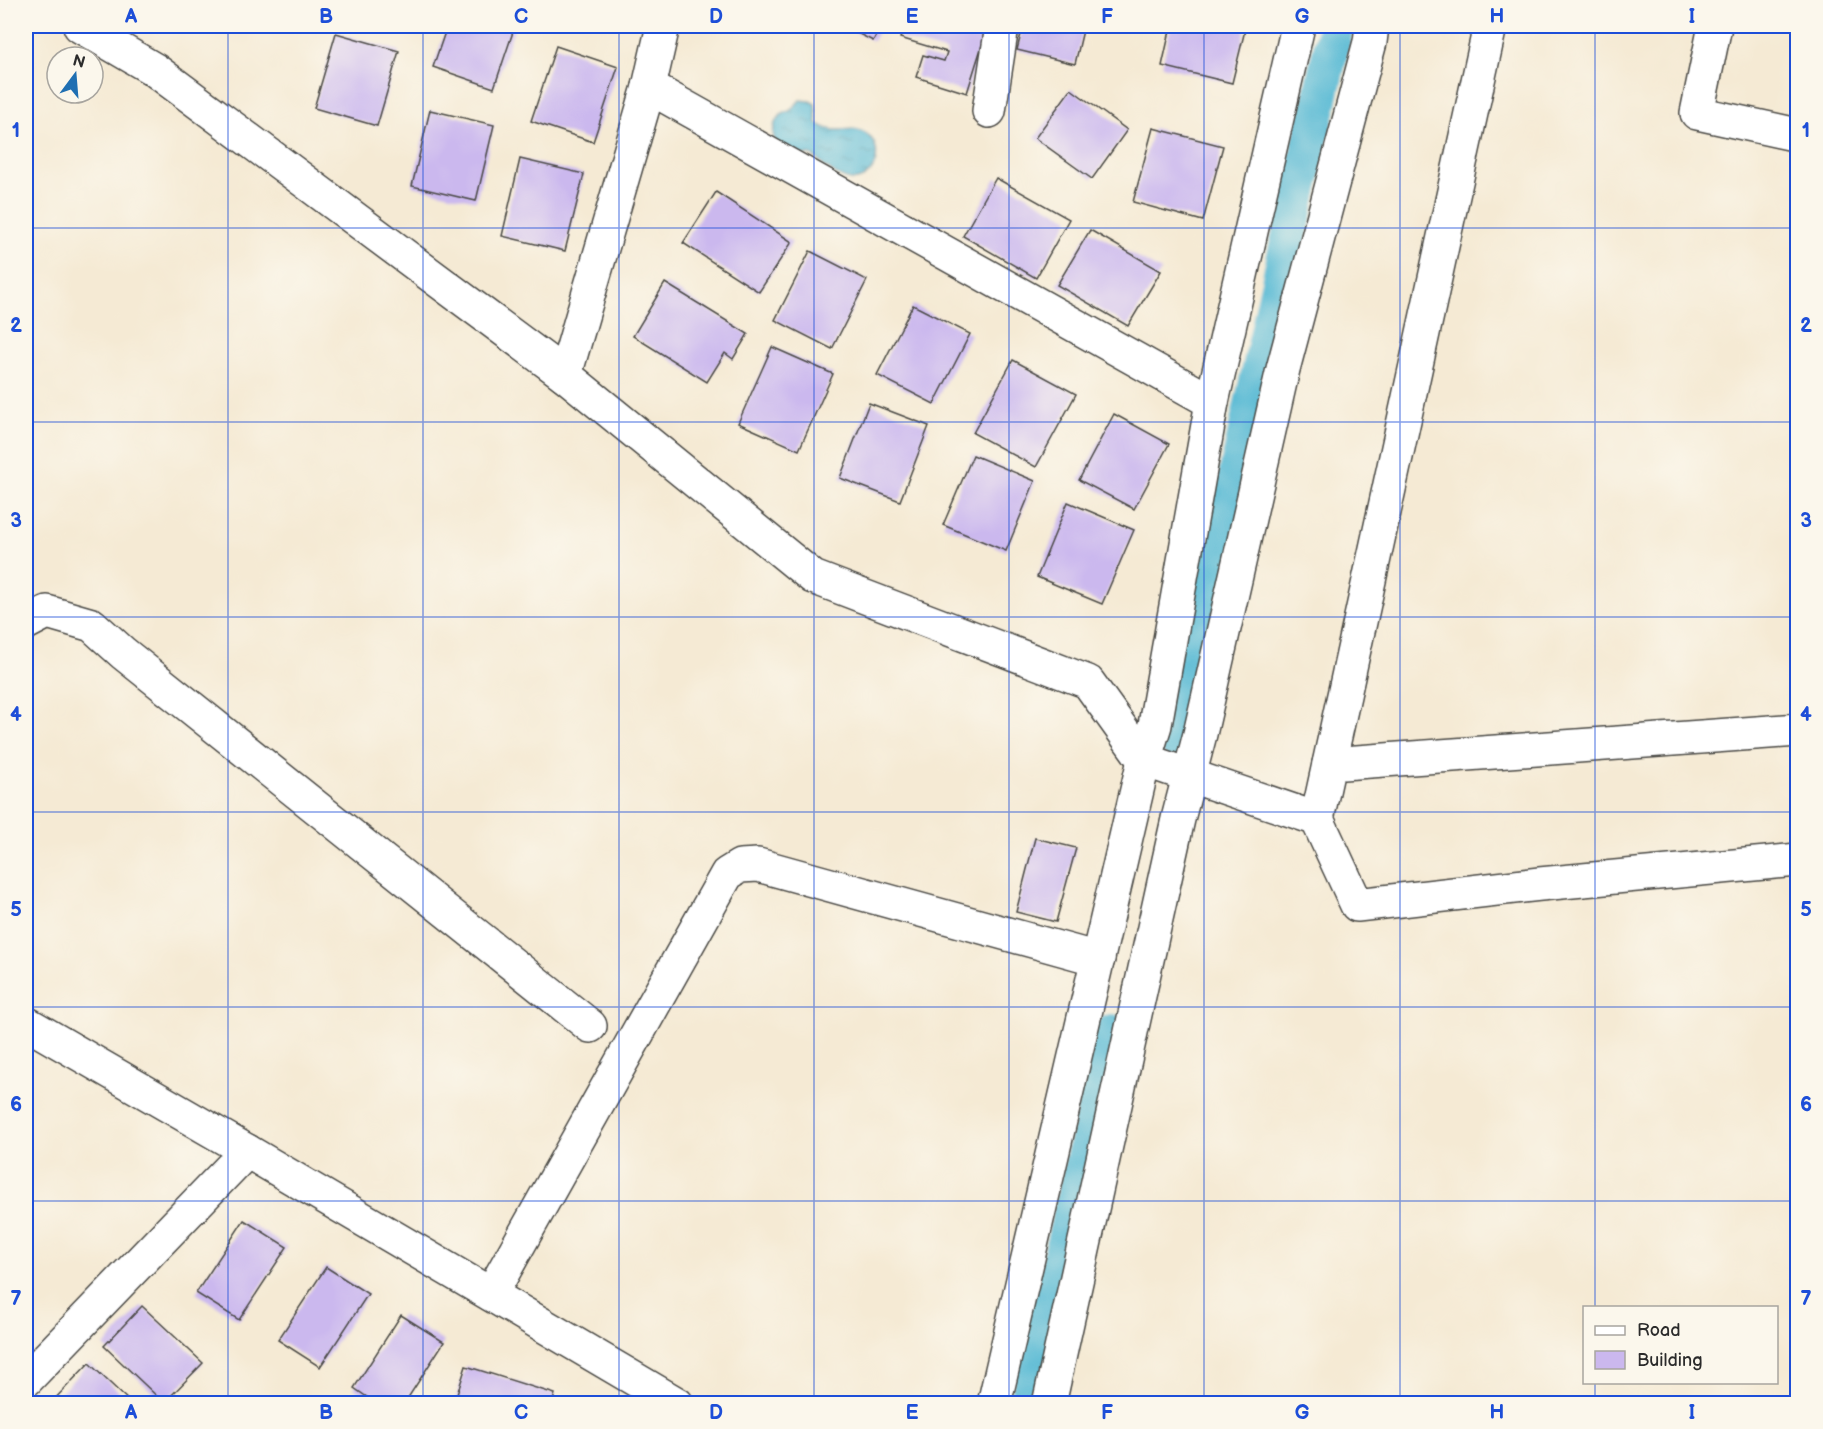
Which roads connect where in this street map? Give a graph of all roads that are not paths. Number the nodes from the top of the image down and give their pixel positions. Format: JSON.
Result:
{"nodes":[{"id":1,"x":80,"y":26,"type":"edge"},
{"id":2,"x":663,"y":26,"type":"edge"},
{"id":3,"x":1002,"y":26,"type":"edge"},
{"id":4,"x":1298,"y":26,"type":"edge"},
{"id":5,"x":1372,"y":26,"type":"edge"},
{"id":6,"x":1490,"y":26,"type":"edge"},
{"id":7,"x":1715,"y":26,"type":"edge"},
{"id":8,"x":649,"y":87,"type":"junction"},
{"id":9,"x":989,"y":111,"type":"dead end"},
{"id":10,"x":1797,"y":135,"type":"edge"},
{"id":11,"x":565,"y":375,"type":"junction"},
{"id":12,"x":1212,"y":402,"type":"junction"},
{"id":13,"x":26,"y":623,"type":"edge"},
{"id":14,"x":1797,"y":730,"type":"edge"},
{"id":15,"x":1144,"y":760,"type":"junction"},
{"id":16,"x":1329,"y":764,"type":"junction"},
{"id":17,"x":1190,"y":776,"type":"junction"},
{"id":18,"x":1317,"y":819,"type":"junction"},
{"id":19,"x":1797,"y":860,"type":"edge"},
{"id":20,"x":1098,"y":959,"type":"junction"},
{"id":21,"x":26,"y":1023,"type":"edge"},
{"id":22,"x":590,"y":1026,"type":"dead end"},
{"id":23,"x":247,"y":1151,"type":"junction"},
{"id":24,"x":491,"y":1294,"type":"junction"},
{"id":25,"x":26,"y":1380,"type":"edge"},
{"id":26,"x":677,"y":1404,"type":"edge"},
{"id":27,"x":994,"y":1404,"type":"edge"},
{"id":28,"x":1049,"y":1404,"type":"edge"}],
"edges":[{"from":1,"to":11,"type":"street"},
{"from":2,"to":8,"type":"street"},
{"from":3,"to":9,"type":"street"},
{"from":4,"to":12,"type":"street"},
{"from":5,"to":17,"type":"street"},
{"from":6,"to":16,"type":"street"},
{"from":7,"to":10,"type":"street"},
{"from":8,"to":11,"type":"street"},
{"from":8,"to":12,"type":"street"},
{"from":11,"to":15,"type":"street"},
{"from":12,"to":15,"type":"street"},
{"from":13,"to":22,"type":"street"},
{"from":14,"to":16,"type":"street"},
{"from":15,"to":17,"type":"street"},
{"from":15,"to":20,"type":"street"},
{"from":16,"to":18,"type":"street"},
{"from":17,"to":18,"type":"street"},
{"from":17,"to":28,"type":"street"},
{"from":18,"to":19,"type":"street"},
{"from":20,"to":24,"type":"street"},
{"from":20,"to":27,"type":"street"},
{"from":21,"to":23,"type":"street"},
{"from":23,"to":24,"type":"street"},
{"from":23,"to":25,"type":"street"},
{"from":24,"to":26,"type":"street"}]}
